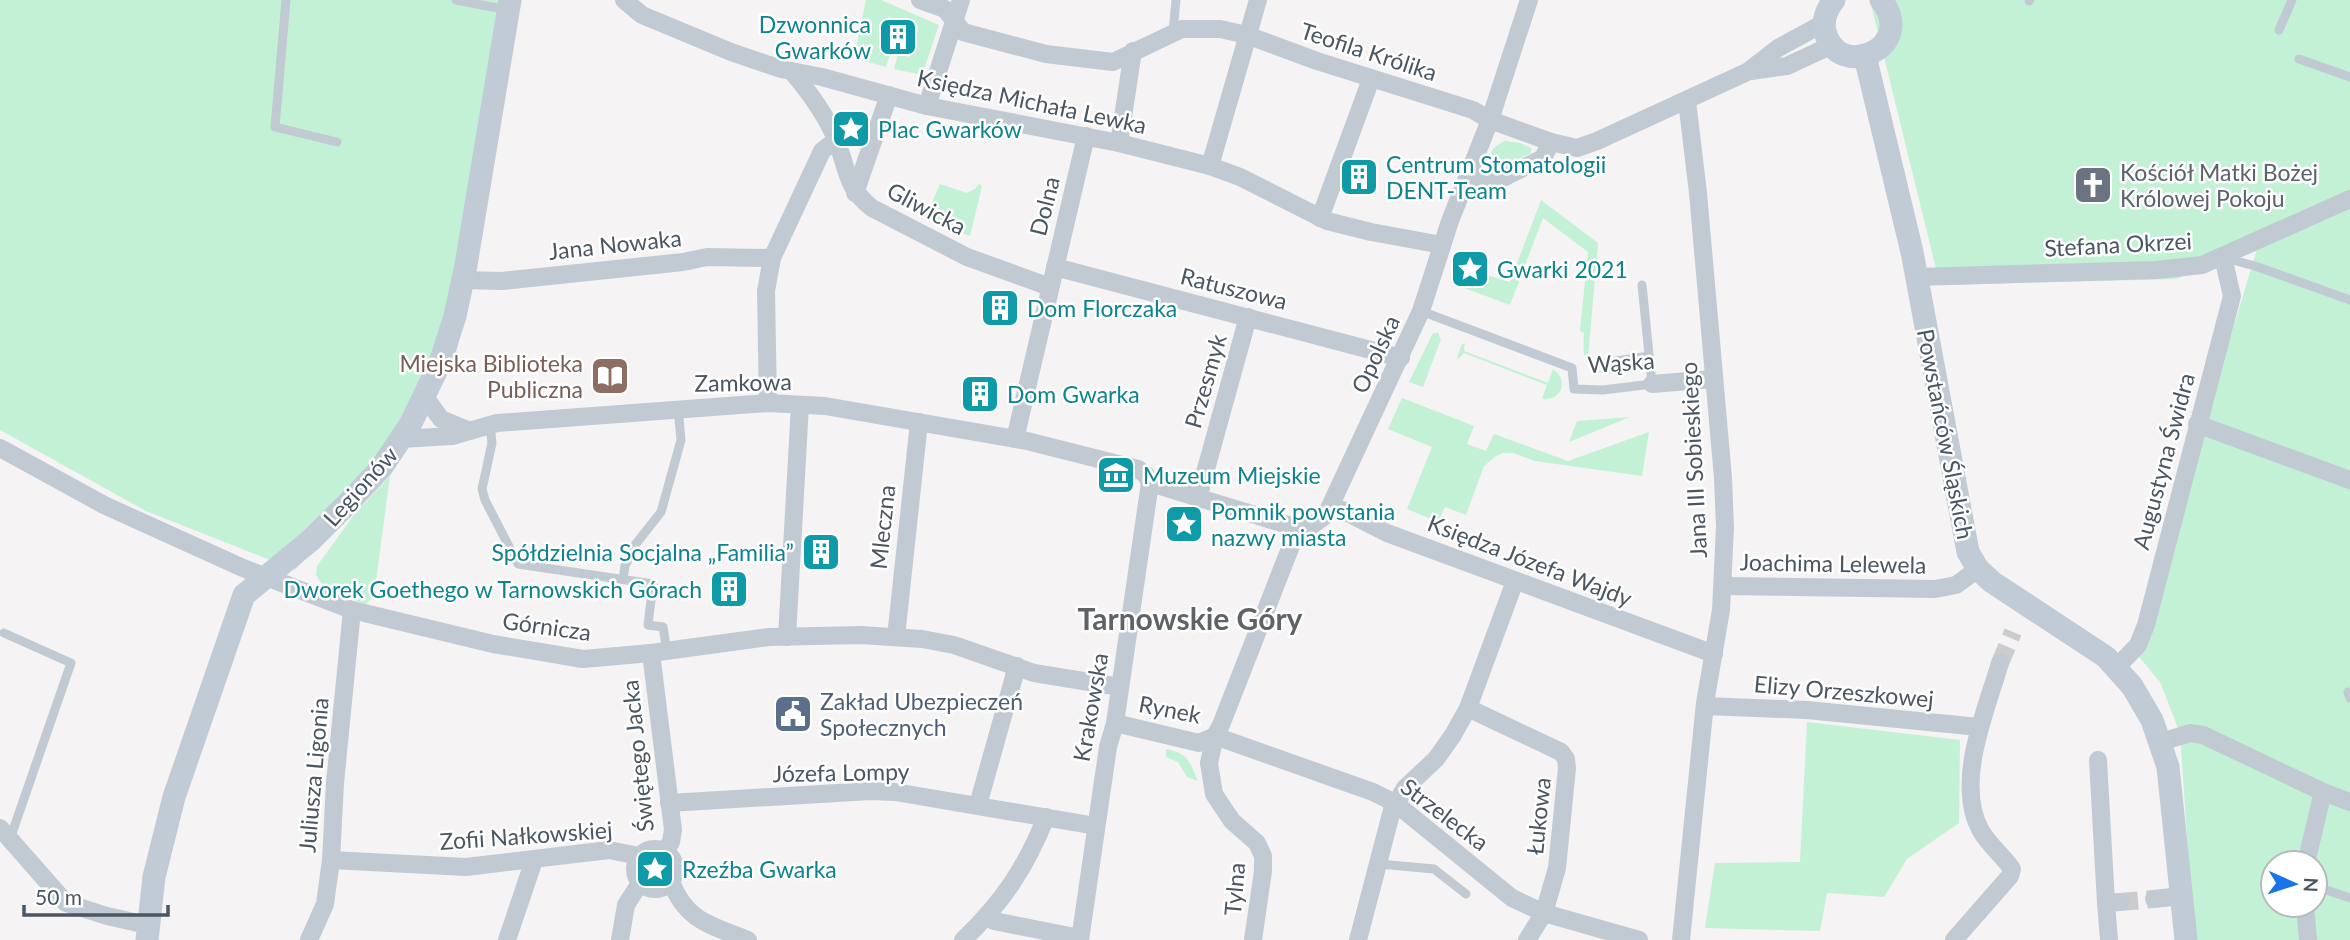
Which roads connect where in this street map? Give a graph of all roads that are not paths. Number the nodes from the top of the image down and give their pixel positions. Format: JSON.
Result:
{"nodes":[{"id":1,"x":286,"y":0,"type":"edge"},
{"id":2,"x":456,"y":0,"type":"edge"},
{"id":3,"x":624,"y":0,"type":"edge"},
{"id":4,"x":920,"y":0,"type":"edge"},
{"id":5,"x":961,"y":0,"type":"edge"},
{"id":6,"x":1176,"y":0,"type":"edge"},
{"id":7,"x":1258,"y":0,"type":"edge"},
{"id":8,"x":1529,"y":0,"type":"edge"},
{"id":9,"x":1834,"y":0,"type":"edge"},
{"id":10,"x":1881,"y":0,"type":"edge"},
{"id":11,"x":2292,"y":0,"type":"edge"},
{"id":12,"x":509,"y":5,"type":"edge"},
{"id":13,"x":954,"y":22,"type":"junction"},
{"id":14,"x":1824,"y":23,"type":"junction"},
{"id":15,"x":2279,"y":30,"type":"dead end"},
{"id":16,"x":1173,"y":32,"type":"junction"},
{"id":17,"x":1247,"y":35,"type":"junction"},
{"id":18,"x":1832,"y":45,"type":"junction"},
{"id":19,"x":1133,"y":51,"type":"junction"},
{"id":20,"x":1865,"y":56,"type":"junction"},
{"id":21,"x":2299,"y":59,"type":"dead end"},
{"id":22,"x":1747,"y":72,"type":"junction"},
{"id":23,"x":793,"y":73,"type":"junction"},
{"id":24,"x":2350,"y":77,"type":"edge"},
{"id":25,"x":1371,"y":79,"type":"junction"},
{"id":26,"x":889,"y":95,"type":"junction"},
{"id":27,"x":1687,"y":101,"type":"junction"},
{"id":28,"x":927,"y":106,"type":"junction"},
{"id":29,"x":1490,"y":120,"type":"junction"},
{"id":30,"x":1087,"y":136,"type":"junction"},
{"id":31,"x":836,"y":140,"type":"junction"},
{"id":32,"x":337,"y":142,"type":"dead end"},
{"id":33,"x":1551,"y":142,"type":"junction"},
{"id":34,"x":1119,"y":143,"type":"junction"},
{"id":35,"x":1210,"y":166,"type":"junction"},
{"id":36,"x":1468,"y":179,"type":"junction"},
{"id":37,"x":855,"y":193,"type":"junction"},
{"id":38,"x":2350,"y":199,"type":"edge"},
{"id":39,"x":1320,"y":218,"type":"junction"},
{"id":40,"x":1442,"y":245,"type":"junction"},
{"id":41,"x":2223,"y":257,"type":"junction"},
{"id":42,"x":772,"y":258,"type":"junction"},
{"id":43,"x":1055,"y":267,"type":"junction"},
{"id":44,"x":1916,"y":277,"type":"junction"},
{"id":45,"x":463,"y":280,"type":"junction"},
{"id":46,"x":1642,"y":285,"type":"dead end"},
{"id":47,"x":1050,"y":287,"type":"junction"},
{"id":48,"x":2350,"y":300,"type":"edge"},
{"id":49,"x":1421,"y":312,"type":"junction"},
{"id":50,"x":1248,"y":317,"type":"junction"},
{"id":51,"x":1649,"y":356,"type":"junction"},
{"id":52,"x":1401,"y":358,"type":"junction"},
{"id":53,"x":1596,"y":363,"type":"dead end"},
{"id":54,"x":1713,"y":379,"type":"junction"},
{"id":55,"x":1652,"y":384,"type":"junction"},
{"id":56,"x":425,"y":397,"type":"junction"},
{"id":57,"x":768,"y":403,"type":"junction"},
{"id":58,"x":800,"y":405,"type":"junction"},
{"id":59,"x":678,"y":408,"type":"junction"},
{"id":60,"x":919,"y":422,"type":"junction"},
{"id":61,"x":490,"y":424,"type":"junction"},
{"id":62,"x":2197,"y":424,"type":"junction"},
{"id":63,"x":470,"y":430,"type":"junction"},
{"id":64,"x":401,"y":439,"type":"junction"},
{"id":65,"x":1015,"y":439,"type":"junction"},
{"id":66,"x":0,"y":448,"type":"edge"},
{"id":67,"x":2350,"y":481,"type":"edge"},
{"id":68,"x":1150,"y":483,"type":"junction"},
{"id":69,"x":1198,"y":498,"type":"junction"},
{"id":70,"x":1329,"y":510,"type":"junction"},
{"id":71,"x":1298,"y":528,"type":"junction"},
{"id":72,"x":1978,"y":569,"type":"junction"},
{"id":73,"x":266,"y":576,"type":"junction"},
{"id":74,"x":623,"y":579,"type":"junction"},
{"id":75,"x":1515,"y":581,"type":"junction"},
{"id":76,"x":1723,"y":586,"type":"junction"},
{"id":77,"x":352,"y":610,"type":"junction"},
{"id":78,"x":4,"y":633,"type":"dead end"},
{"id":79,"x":787,"y":637,"type":"junction"},
{"id":80,"x":896,"y":637,"type":"junction"},
{"id":81,"x":659,"y":652,"type":"junction"},
{"id":82,"x":1714,"y":654,"type":"junction"},
{"id":83,"x":2000,"y":663,"type":"tunnel mouth"},
{"id":84,"x":1017,"y":666,"type":"junction"},
{"id":85,"x":2116,"y":667,"type":"junction"},
{"id":86,"x":1120,"y":687,"type":"junction"},
{"id":87,"x":1705,"y":706,"type":"junction"},
{"id":88,"x":1468,"y":708,"type":"junction"},
{"id":89,"x":1115,"y":723,"type":"junction"},
{"id":90,"x":1979,"y":727,"type":"junction"},
{"id":91,"x":1215,"y":736,"type":"junction"},
{"id":92,"x":2161,"y":742,"type":"junction"},
{"id":93,"x":2098,"y":760,"type":"dead end"},
{"id":94,"x":2323,"y":792,"type":"junction"},
{"id":95,"x":2350,"y":802,"type":"edge"},
{"id":96,"x":669,"y":803,"type":"junction"},
{"id":97,"x":1395,"y":803,"type":"junction"},
{"id":98,"x":978,"y":805,"type":"junction"},
{"id":99,"x":1046,"y":817,"type":"junction"},
{"id":100,"x":1096,"y":826,"type":"junction"},
{"id":101,"x":5,"y":834,"type":"edge"},
{"id":102,"x":2309,"y":849,"type":"edge"},
{"id":103,"x":666,"y":851,"type":"junction"},
{"id":104,"x":639,"y":856,"type":"junction"},
{"id":105,"x":331,"y":860,"type":"junction"},
{"id":106,"x":534,"y":860,"type":"junction"},
{"id":107,"x":1379,"y":864,"type":"junction"},
{"id":108,"x":671,"y":882,"type":"junction"},
{"id":109,"x":640,"y":883,"type":"junction"},
{"id":110,"x":2329,"y":891,"type":"edge"},
{"id":111,"x":1466,"y":894,"type":"dead end"},
{"id":112,"x":2181,"y":896,"type":"junction"},
{"id":113,"x":2350,"y":898,"type":"edge"},
{"id":114,"x":2154,"y":899,"type":"tunnel mouth"},
{"id":115,"x":1544,"y":913,"type":"junction"},
{"id":116,"x":2306,"y":919,"type":"edge"},
{"id":117,"x":994,"y":921,"type":"dead end"},
{"id":118,"x":147,"y":932,"type":"edge"},
{"id":119,"x":1080,"y":939,"type":"edge"},
{"id":120,"x":309,"y":940,"type":"edge"},
{"id":121,"x":507,"y":940,"type":"edge"},
{"id":122,"x":620,"y":940,"type":"edge"},
{"id":123,"x":747,"y":940,"type":"edge"},
{"id":124,"x":964,"y":940,"type":"edge"},
{"id":125,"x":1253,"y":940,"type":"edge"},
{"id":126,"x":1358,"y":940,"type":"edge"},
{"id":127,"x":1527,"y":940,"type":"edge"},
{"id":128,"x":1639,"y":940,"type":"edge"},
{"id":129,"x":1681,"y":940,"type":"edge"},
{"id":130,"x":1954,"y":940,"type":"edge"},
{"id":131,"x":2109,"y":940,"type":"edge"},
{"id":132,"x":2186,"y":940,"type":"edge"},
{"id":133,"x":2308,"y":940,"type":"edge"}],
"edges":[{"from":1,"to":32,"type":"lane"},
{"from":2,"to":12,"type":"lane"},
{"from":3,"to":23,"type":"street"},
{"from":4,"to":13,"type":"street","name":"Teofila Królika"},
{"from":5,"to":13,"type":"street"},
{"from":6,"to":16,"type":"lane"},
{"from":7,"to":17,"type":"street"},
{"from":8,"to":29,"type":"street","name":"Opolska"},
{"from":9,"to":14,"type":"street"},
{"from":10,"to":20,"type":"street"},
{"from":11,"to":15,"type":"lane"},
{"from":12,"to":45,"type":"street","name":"Legionów"},
{"from":13,"to":19,"type":"street","name":"Teofila Królika"},
{"from":13,"to":28,"type":"street"},
{"from":14,"to":18,"type":"street"},
{"from":14,"to":22,"type":"street"},
{"from":16,"to":17,"type":"street","name":"Teofila Królika"},
{"from":16,"to":19,"type":"street","name":"Teofila Królika"},
{"from":17,"to":25,"type":"street","name":"Teofila Królika"},
{"from":17,"to":35,"type":"street"},
{"from":18,"to":20,"type":"street"},
{"from":18,"to":22,"type":"street"},
{"from":19,"to":34,"type":"street"},
{"from":20,"to":44,"type":"street","name":"Powstańców Śląskich"},
{"from":21,"to":24,"type":"lane"},
{"from":22,"to":27,"type":"street"},
{"from":23,"to":26,"type":"street"},
{"from":23,"to":31,"type":"street"},
{"from":25,"to":29,"type":"street","name":"Teofila Królika"},
{"from":25,"to":39,"type":"street"},
{"from":26,"to":28,"type":"street","name":"Księdza Michała Lewka"},
{"from":26,"to":37,"type":"street","name":"Gliwicka"},
{"from":27,"to":33,"type":"street"},
{"from":27,"to":54,"type":"street","name":"Jana III Sobieskiego"},
{"from":28,"to":30,"type":"street","name":"Księdza Michała Lewka"},
{"from":29,"to":33,"type":"street"},
{"from":29,"to":36,"type":"street","name":"Opolska"},
{"from":30,"to":34,"type":"street","name":"Księdza Michała Lewka"},
{"from":30,"to":43,"type":"street","name":"Dolna"},
{"from":31,"to":37,"type":"street"},
{"from":31,"to":42,"type":"street"},
{"from":33,"to":36,"type":"street"},
{"from":34,"to":35,"type":"street","name":"Księdza Michała Lewka"},
{"from":35,"to":39,"type":"street","name":"Księdza Michała Lewka"},
{"from":36,"to":40,"type":"street","name":"Opolska"},
{"from":37,"to":47,"type":"street","name":"Gliwicka"},
{"from":38,"to":41,"type":"street","name":"Stefana Okrzei"},
{"from":39,"to":40,"type":"street","name":"Księdza Michała Lewka"},
{"from":40,"to":49,"type":"street","name":"Opolska"},
{"from":41,"to":44,"type":"street","name":"Stefana Okrzei"},
{"from":41,"to":48,"type":"lane"},
{"from":41,"to":62,"type":"street","name":"Augustyna Świdra"},
{"from":42,"to":45,"type":"street","name":"Jana Nowaka"},
{"from":42,"to":57,"type":"street"},
{"from":43,"to":47,"type":"street","name":"Dolna"},
{"from":43,"to":50,"type":"street","name":"Ratuszowa"},
{"from":44,"to":72,"type":"street","name":"Powstańców Śląskich"},
{"from":45,"to":56,"type":"street","name":"Legionów"},
{"from":46,"to":51,"type":"lane"},
{"from":47,"to":65,"type":"street"},
{"from":49,"to":52,"type":"street","name":"Opolska"},
{"from":49,"to":55,"type":"lane","name":"Wąska"},
{"from":50,"to":52,"type":"street","name":"Ratuszowa"},
{"from":50,"to":69,"type":"street","name":"Przesmyk"},
{"from":51,"to":53,"type":"lane"},
{"from":51,"to":55,"type":"lane"},
{"from":52,"to":70,"type":"street","name":"Opolska"},
{"from":54,"to":55,"type":"street","name":"Wąska"},
{"from":54,"to":76,"type":"street","name":"Jana III Sobieskiego"},
{"from":56,"to":63,"type":"street"},
{"from":56,"to":64,"type":"street","name":"Legionów"},
{"from":57,"to":58,"type":"street","name":"Zamkowa"},
{"from":57,"to":59,"type":"street","name":"Zamkowa"},
{"from":58,"to":60,"type":"street","name":"Zamkowa"},
{"from":58,"to":79,"type":"street"},
{"from":59,"to":61,"type":"street","name":"Zamkowa"},
{"from":59,"to":74,"type":"lane"},
{"from":60,"to":65,"type":"street","name":"Zamkowa"},
{"from":60,"to":80,"type":"street","name":"Mleczna"},
{"from":61,"to":63,"type":"street","name":"Zamkowa"},
{"from":61,"to":74,"type":"lane"},
{"from":62,"to":67,"type":"street"},
{"from":62,"to":85,"type":"street","name":"Augustyna Świdra"},
{"from":63,"to":64,"type":"street","name":"Zamkowa"},
{"from":64,"to":73,"type":"street","name":"Legionów"},
{"from":65,"to":68,"type":"street"},
{"from":66,"to":73,"type":"street","name":"Górnicza"},
{"from":68,"to":69,"type":"street"},
{"from":68,"to":86,"type":"street","name":"Krakowska"},
{"from":69,"to":71,"type":"street"},
{"from":70,"to":71,"type":"street"},
{"from":70,"to":75,"type":"street","name":"Księdza Józefa Wajdy"},
{"from":71,"to":91,"type":"street","name":"Rynek"},
{"from":72,"to":76,"type":"street","name":"Joachima Lelewela"},
{"from":72,"to":85,"type":"street","name":"Powstańców Śląskich"},
{"from":73,"to":77,"type":"street","name":"Górnicza"},
{"from":73,"to":118,"type":"street","name":"Legionów"},
{"from":74,"to":81,"type":"lane"},
{"from":75,"to":82,"type":"street","name":"Księdza Józefa Wajdy"},
{"from":75,"to":88,"type":"street"},
{"from":76,"to":82,"type":"street","name":"Jana III Sobieskiego"},
{"from":77,"to":81,"type":"street","name":"Górnicza"},
{"from":77,"to":105,"type":"street","name":"Juliusza Ligonia"},
{"from":78,"to":101,"type":"lane"},
{"from":79,"to":80,"type":"street","name":"Górnicza"},
{"from":79,"to":81,"type":"street","name":"Górnicza"},
{"from":80,"to":84,"type":"street","name":"Górnicza"},
{"from":81,"to":96,"type":"street","name":"Świętego Jacka"},
{"from":82,"to":87,"type":"street","name":"Jana III Sobieskiego"},
{"from":83,"to":90,"type":"street"},
{"from":84,"to":86,"type":"street","name":"Górnicza"},
{"from":84,"to":98,"type":"street"},
{"from":85,"to":92,"type":"street","name":"Powstańców Śląskich"},
{"from":86,"to":89,"type":"street","name":"Krakowska"},
{"from":87,"to":90,"type":"street","name":"Elizy Orzeszkowej"},
{"from":87,"to":129,"type":"street","name":"Jana III Sobieskiego"},
{"from":88,"to":97,"type":"street"},
{"from":88,"to":115,"type":"street","name":"Łukowa"},
{"from":89,"to":91,"type":"street","name":"Rynek"},
{"from":89,"to":100,"type":"street","name":"Krakowska"},
{"from":90,"to":130,"type":"street"},
{"from":91,"to":97,"type":"street","name":"Strzelecka"},
{"from":91,"to":125,"type":"street","name":"Tylna"},
{"from":92,"to":94,"type":"street"},
{"from":92,"to":112,"type":"street","name":"Powstańców Śląskich"},
{"from":93,"to":131,"type":"street"},
{"from":94,"to":95,"type":"street"},
{"from":94,"to":102,"type":"street"},
{"from":96,"to":98,"type":"street","name":"Józefa Lompy"},
{"from":96,"to":103,"type":"street","name":"Świętego Jacka"},
{"from":97,"to":107,"type":"street"},
{"from":97,"to":115,"type":"street","name":"Strzelecka"},
{"from":98,"to":99,"type":"street","name":"Józefa Lompy"},
{"from":99,"to":100,"type":"street","name":"Józefa Lompy"},
{"from":99,"to":124,"type":"street"},
{"from":100,"to":119,"type":"street","name":"Krakowska"},
{"from":101,"to":118,"type":"street"},
{"from":103,"to":104,"type":"street"},
{"from":103,"to":108,"type":"street"},
{"from":104,"to":106,"type":"street","name":"Zofii Nałkowskiej"},
{"from":104,"to":109,"type":"street"},
{"from":105,"to":106,"type":"street","name":"Zofii Nałkowskiej"},
{"from":105,"to":120,"type":"street","name":"Juliusza Ligonia"},
{"from":106,"to":121,"type":"street"},
{"from":107,"to":111,"type":"lane"},
{"from":107,"to":126,"type":"street"},
{"from":108,"to":109,"type":"street"},
{"from":108,"to":123,"type":"street"},
{"from":109,"to":122,"type":"street"},
{"from":110,"to":113,"type":"lane"},
{"from":112,"to":114,"type":"street"},
{"from":112,"to":132,"type":"street","name":"Powstańców Śląskich"},
{"from":115,"to":127,"type":"street","name":"Łukowa"},
{"from":115,"to":128,"type":"street","name":"Strzelecka"},
{"from":116,"to":133,"type":"street"},
{"from":117,"to":119,"type":"street"}]}
